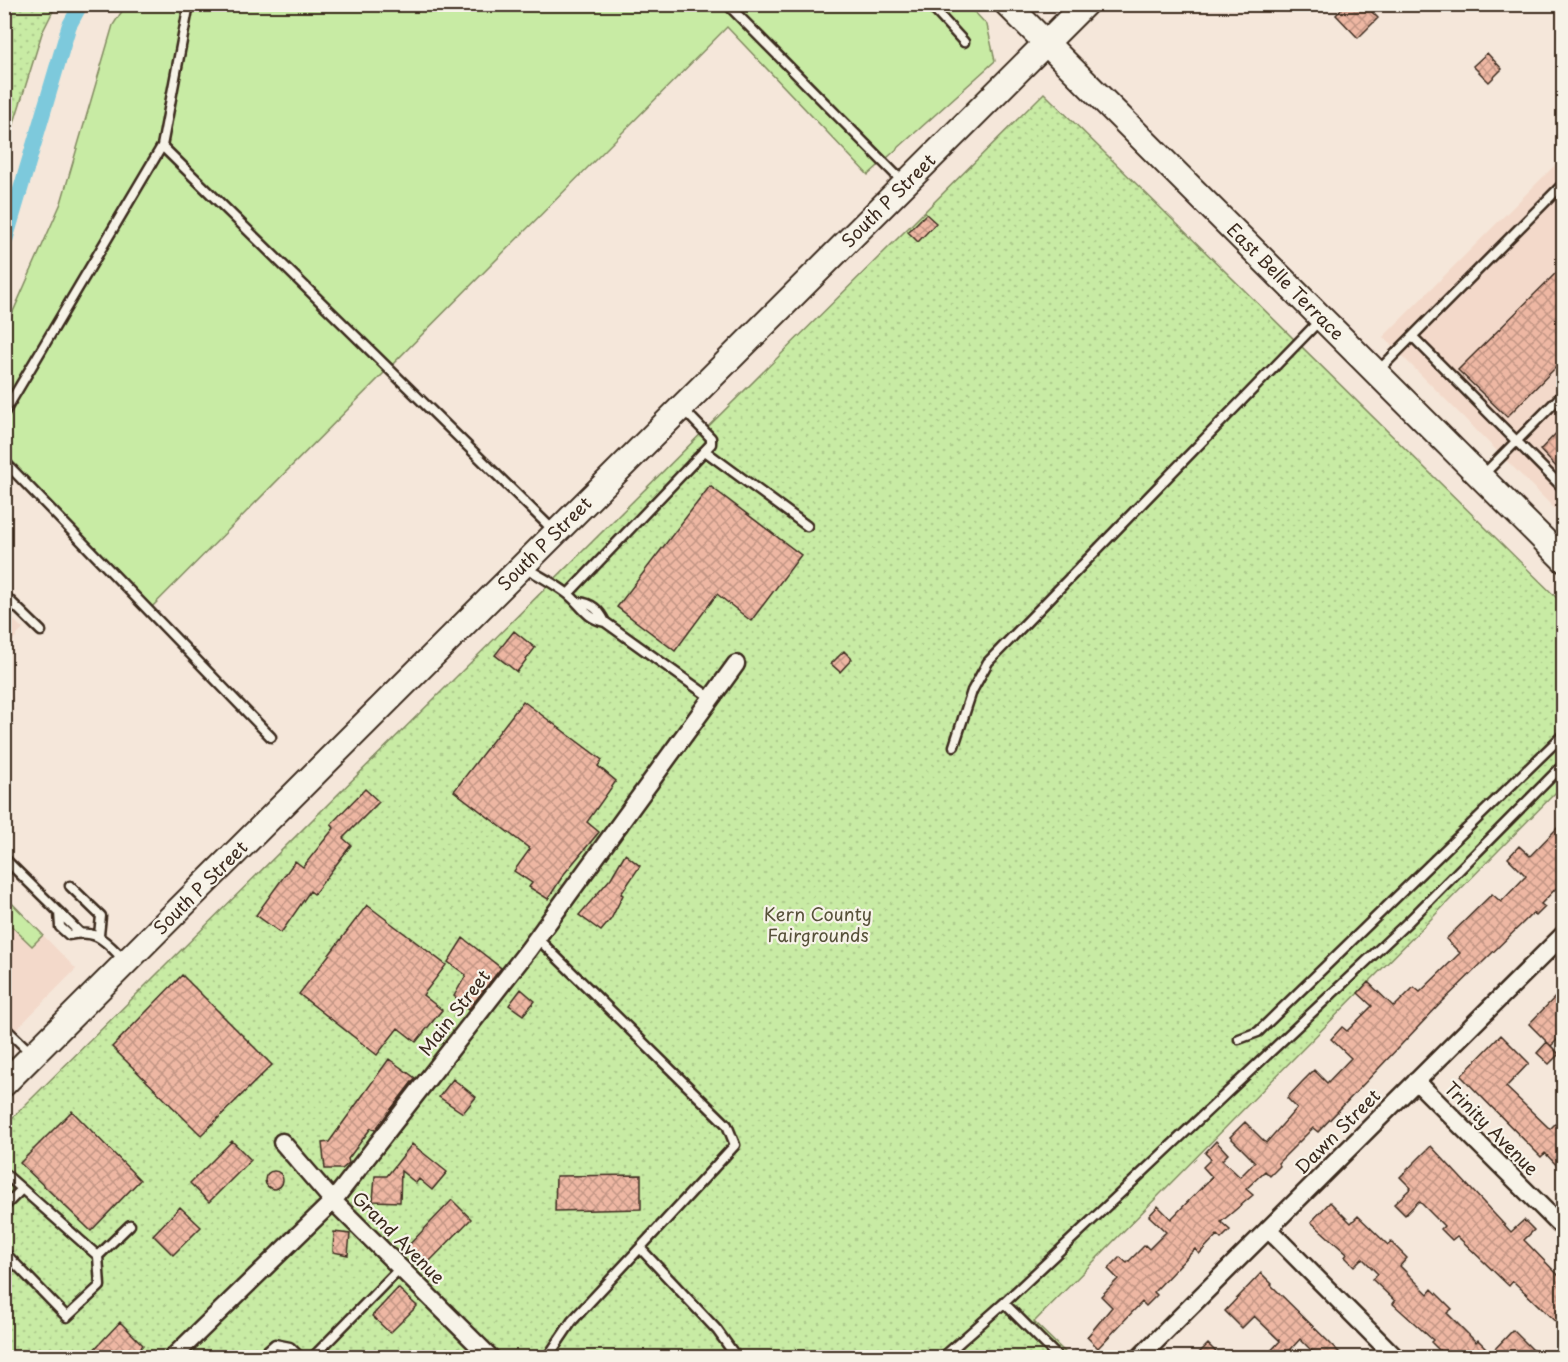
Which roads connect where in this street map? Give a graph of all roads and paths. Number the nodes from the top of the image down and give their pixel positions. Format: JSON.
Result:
{"nodes":[{"id":1,"x":189,"y":4,"type":"edge"},
{"id":2,"x":727,"y":4,"type":"edge"},
{"id":3,"x":929,"y":4,"type":"edge"},
{"id":4,"x":1007,"y":4,"type":"edge"},
{"id":5,"x":1085,"y":4,"type":"edge"},
{"id":6,"x":964,"y":42,"type":"dead end"},
{"id":7,"x":1046,"y":43,"type":"junction"},
{"id":8,"x":162,"y":146,"type":"junction"},
{"id":9,"x":1563,"y":183,"type":"edge"},
{"id":10,"x":905,"y":184,"type":"junction"},
{"id":11,"x":1322,"y":319,"type":"junction"},
{"id":12,"x":1413,"y":337,"type":"junction"},
{"id":13,"x":1376,"y":373,"type":"junction"},
{"id":14,"x":1563,"y":393,"type":"edge"},
{"id":15,"x":682,"y":407,"type":"junction"},
{"id":16,"x":4,"y":413,"type":"edge"},
{"id":17,"x":1515,"y":442,"type":"junction"},
{"id":18,"x":705,"y":451,"type":"junction"},
{"id":19,"x":4,"y":462,"type":"edge"},
{"id":20,"x":1481,"y":477,"type":"junction"},
{"id":21,"x":1563,"y":489,"type":"edge"},
{"id":22,"x":807,"y":526,"type":"dead end"},
{"id":23,"x":556,"y":533,"type":"junction"},
{"id":24,"x":1563,"y":560,"type":"edge"},
{"id":25,"x":523,"y":566,"type":"junction"},
{"id":26,"x":568,"y":594,"type":"junction"},
{"id":27,"x":4,"y":595,"type":"edge"},
{"id":28,"x":41,"y":631,"type":"dead end"},
{"id":29,"x":736,"y":664,"type":"dead end"},
{"id":30,"x":711,"y":698,"type":"junction"},
{"id":31,"x":1563,"y":734,"type":"edge"},
{"id":32,"x":271,"y":737,"type":"dead end"},
{"id":33,"x":954,"y":746,"type":"dead end"},
{"id":34,"x":1563,"y":764,"type":"edge"},
{"id":35,"x":4,"y":858,"type":"edge"},
{"id":36,"x":70,"y":886,"type":"dead end"},
{"id":37,"x":1563,"y":934,"type":"edge"},
{"id":38,"x":99,"y":935,"type":"junction"},
{"id":39,"x":537,"y":938,"type":"junction"},
{"id":40,"x":126,"y":963,"type":"junction"},
{"id":41,"x":4,"y":1027,"type":"edge"},
{"id":42,"x":1239,"y":1039,"type":"dead end"},
{"id":43,"x":34,"y":1055,"type":"junction"},
{"id":44,"x":1416,"y":1082,"type":"junction"},
{"id":45,"x":4,"y":1084,"type":"edge"},
{"id":46,"x":282,"y":1142,"type":"dead end"},
{"id":47,"x":4,"y":1173,"type":"edge"},
{"id":48,"x":22,"y":1189,"type":"junction"},
{"id":49,"x":333,"y":1201,"type":"junction"},
{"id":50,"x":4,"y":1207,"type":"edge"},
{"id":51,"x":130,"y":1225,"type":"dead end"},
{"id":52,"x":1268,"y":1229,"type":"junction"},
{"id":53,"x":1563,"y":1229,"type":"edge"},
{"id":54,"x":640,"y":1248,"type":"junction"},
{"id":55,"x":4,"y":1252,"type":"edge"},
{"id":56,"x":99,"y":1256,"type":"junction"},
{"id":57,"x":400,"y":1268,"type":"junction"},
{"id":58,"x":1004,"y":1303,"type":"junction"},
{"id":59,"x":172,"y":1358,"type":"edge"},
{"id":60,"x":258,"y":1358,"type":"edge"},
{"id":61,"x":301,"y":1358,"type":"edge"},
{"id":62,"x":312,"y":1358,"type":"edge"},
{"id":63,"x":492,"y":1358,"type":"edge"},
{"id":64,"x":547,"y":1358,"type":"edge"},
{"id":65,"x":737,"y":1358,"type":"edge"},
{"id":66,"x":942,"y":1358,"type":"edge"},
{"id":67,"x":1059,"y":1358,"type":"edge"},
{"id":68,"x":1139,"y":1358,"type":"edge"},
{"id":69,"x":1396,"y":1358,"type":"edge"}],
"edges":[{"from":1,"to":8,"type":"lane"},
{"from":2,"to":10,"type":"lane"},
{"from":3,"to":6,"type":"lane"},
{"from":4,"to":7,"type":"street","name":"East Belle Terrace"},
{"from":5,"to":7,"type":"street","name":"South P Street"},
{"from":7,"to":10,"type":"street","name":"South P Street"},
{"from":7,"to":11,"type":"street","name":"East Belle Terrace"},
{"from":8,"to":16,"type":"lane"},
{"from":8,"to":23,"type":"lane"},
{"from":9,"to":12,"type":"lane"},
{"from":10,"to":15,"type":"street","name":"South P Street"},
{"from":11,"to":13,"type":"street","name":"East Belle Terrace"},
{"from":11,"to":33,"type":"lane"},
{"from":12,"to":13,"type":"lane"},
{"from":12,"to":17,"type":"lane"},
{"from":13,"to":20,"type":"street","name":"East Belle Terrace"},
{"from":14,"to":17,"type":"lane"},
{"from":15,"to":18,"type":"lane"},
{"from":15,"to":23,"type":"street","name":"South P Street"},
{"from":17,"to":20,"type":"lane"},
{"from":17,"to":21,"type":"lane"},
{"from":18,"to":22,"type":"lane"},
{"from":18,"to":26,"type":"lane"},
{"from":19,"to":32,"type":"lane"},
{"from":20,"to":24,"type":"street","name":"East Belle Terrace"},
{"from":23,"to":25,"type":"street","name":"South P Street"},
{"from":25,"to":26,"type":"lane"},
{"from":25,"to":40,"type":"street","name":"South P Street"},
{"from":26,"to":30,"type":"lane"},
{"from":27,"to":28,"type":"lane"},
{"from":29,"to":30,"type":"street","name":"Main Street"},
{"from":30,"to":39,"type":"street","name":"Main Street"},
{"from":31,"to":42,"type":"lane"},
{"from":34,"to":58,"type":"lane"},
{"from":35,"to":38,"type":"lane"},
{"from":36,"to":38,"type":"lane"},
{"from":37,"to":44,"type":"street","name":"Dawn Street"},
{"from":38,"to":40,"type":"lane"},
{"from":39,"to":49,"type":"street","name":"Main Street"},
{"from":39,"to":54,"type":"lane"},
{"from":40,"to":43,"type":"street","name":"South P Street"},
{"from":41,"to":43,"type":"lane"},
{"from":43,"to":45,"type":"street","name":"South P Street"},
{"from":44,"to":52,"type":"street","name":"Dawn Street"},
{"from":44,"to":53,"type":"street","name":"Trinity Avenue"},
{"from":46,"to":49,"type":"street","name":"Grand Avenue"},
{"from":47,"to":48,"type":"lane"},
{"from":48,"to":50,"type":"lane"},
{"from":48,"to":56,"type":"lane"},
{"from":49,"to":57,"type":"street","name":"Grand Avenue"},
{"from":49,"to":59,"type":"street","name":"Main Street"},
{"from":51,"to":56,"type":"lane"},
{"from":52,"to":68,"type":"street","name":"Dawn Street"},
{"from":52,"to":69,"type":"street"},
{"from":54,"to":64,"type":"lane"},
{"from":54,"to":65,"type":"lane"},
{"from":55,"to":56,"type":"lane"},
{"from":57,"to":62,"type":"lane"},
{"from":57,"to":63,"type":"street","name":"Grand Avenue"},
{"from":58,"to":66,"type":"lane"},
{"from":58,"to":67,"type":"lane"},
{"from":60,"to":61,"type":"lane"}]}
